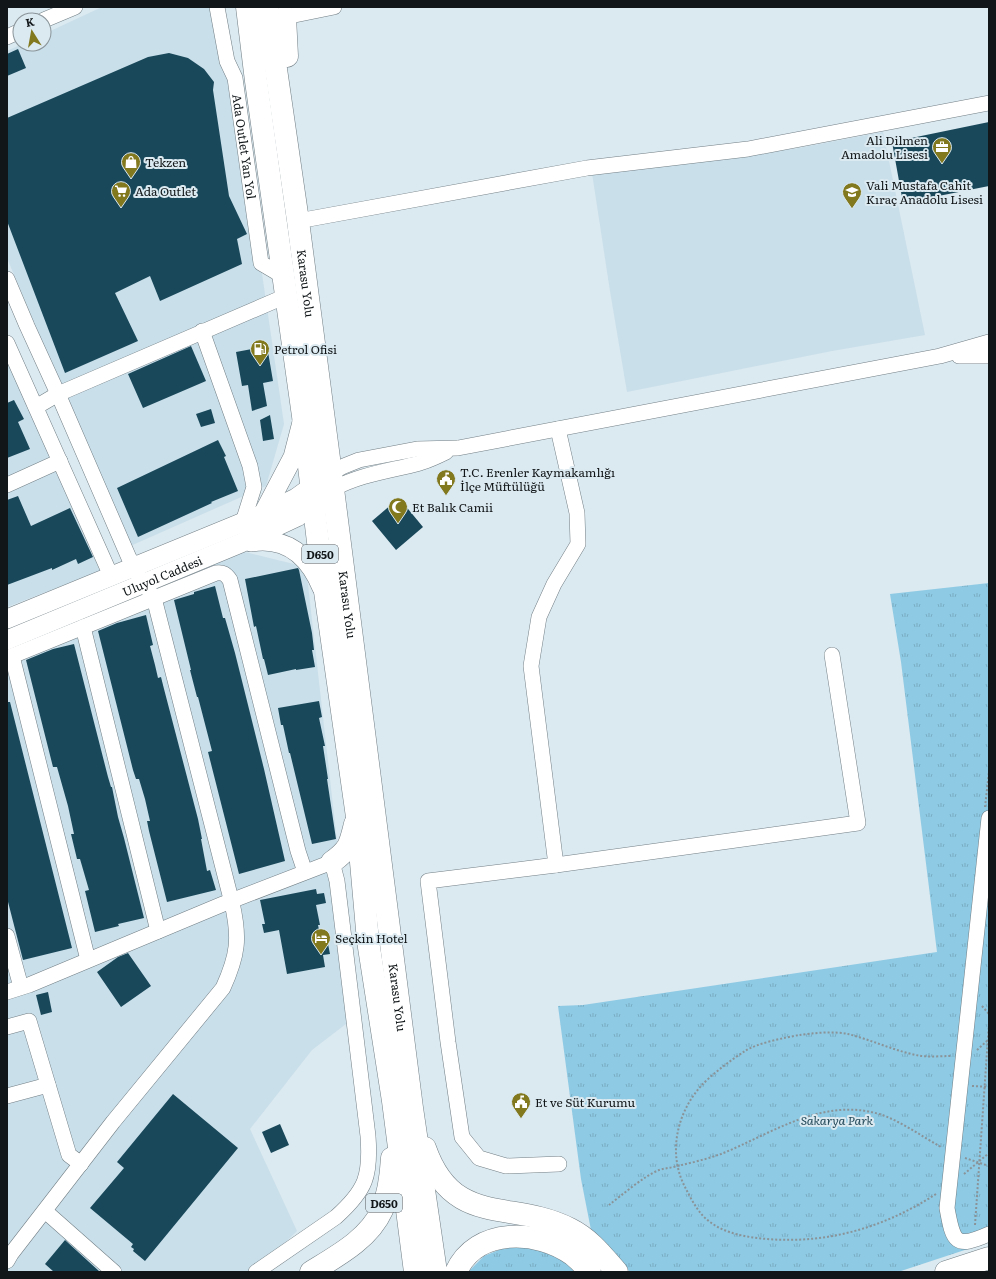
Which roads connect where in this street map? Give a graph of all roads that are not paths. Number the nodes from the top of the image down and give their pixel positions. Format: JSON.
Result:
{"nodes":[{"id":1,"x":75,"y":7,"type":"edge"},
{"id":2,"x":217,"y":7,"type":"edge"},
{"id":3,"x":233,"y":7,"type":"edge"},
{"id":4,"x":247,"y":7,"type":"edge"},
{"id":5,"x":334,"y":7,"type":"edge"},
{"id":6,"x":278,"y":10,"type":"edge"},
{"id":7,"x":52,"y":17,"type":"edge"},
{"id":8,"x":989,"y":103,"type":"edge"},
{"id":9,"x":273,"y":202,"type":"junction"},
{"id":10,"x":298,"y":221,"type":"junction"},
{"id":11,"x":7,"y":279,"type":"edge"},
{"id":12,"x":285,"y":286,"type":"junction"},
{"id":13,"x":202,"y":331,"type":"junction"},
{"id":14,"x":7,"y":342,"type":"edge"},
{"id":15,"x":989,"y":342,"type":"edge"},
{"id":16,"x":940,"y":356,"type":"junction"},
{"id":17,"x":989,"y":356,"type":"edge"},
{"id":18,"x":58,"y":394,"type":"junction"},
{"id":19,"x":36,"y":407,"type":"junction"},
{"id":20,"x":303,"y":416,"type":"junction"},
{"id":21,"x":558,"y":429,"type":"junction"},
{"id":22,"x":60,"y":461,"type":"junction"},
{"id":23,"x":332,"y":481,"type":"junction"},
{"id":24,"x":7,"y":485,"type":"edge"},
{"id":25,"x":312,"y":495,"type":"junction"},
{"id":26,"x":263,"y":514,"type":"junction"},
{"id":27,"x":243,"y":522,"type":"junction"},
{"id":28,"x":241,"y":543,"type":"junction"},
{"id":29,"x":111,"y":576,"type":"junction"},
{"id":30,"x":143,"y":580,"type":"junction"},
{"id":31,"x":326,"y":599,"type":"junction"},
{"id":32,"x":7,"y":619,"type":"edge"},
{"id":33,"x":83,"y":627,"type":"junction"},
{"id":34,"x":9,"y":652,"type":"edge"},
{"id":35,"x":832,"y":655,"type":"dead end"},
{"id":36,"x":357,"y":817,"type":"junction"},
{"id":37,"x":989,"y":818,"type":"edge"},
{"id":38,"x":332,"y":862,"type":"junction"},
{"id":39,"x":556,"y":865,"type":"junction"},
{"id":40,"x":305,"y":872,"type":"junction"},
{"id":41,"x":231,"y":901,"type":"junction"},
{"id":42,"x":158,"y":931,"type":"junction"},
{"id":43,"x":7,"y":936,"type":"edge"},
{"id":44,"x":88,"y":960,"type":"junction"},
{"id":45,"x":14,"y":990,"type":"edge"},
{"id":46,"x":7,"y":1027,"type":"edge"},
{"id":47,"x":48,"y":1085,"type":"junction"},
{"id":48,"x":7,"y":1096,"type":"edge"},
{"id":49,"x":403,"y":1104,"type":"junction"},
{"id":50,"x":81,"y":1164,"type":"junction"},
{"id":51,"x":558,"y":1164,"type":"dead end"},
{"id":52,"x":45,"y":1211,"type":"junction"},
{"id":53,"x":989,"y":1234,"type":"edge"},
{"id":54,"x":989,"y":1258,"type":"edge"},
{"id":55,"x":7,"y":1261,"type":"edge"},
{"id":56,"x":114,"y":1272,"type":"edge"},
{"id":57,"x":256,"y":1272,"type":"edge"},
{"id":58,"x":310,"y":1272,"type":"edge"},
{"id":59,"x":415,"y":1272,"type":"edge"},
{"id":60,"x":436,"y":1272,"type":"edge"},
{"id":61,"x":456,"y":1272,"type":"edge"},
{"id":62,"x":590,"y":1272,"type":"edge"},
{"id":63,"x":617,"y":1272,"type":"edge"},
{"id":64,"x":946,"y":1272,"type":"edge"}],
"edges":[{"from":1,"to":7,"type":"street"},
{"from":2,"to":12,"type":"street","name":"Ada Outlet Yan Yol"},
{"from":3,"to":9,"type":"highway"},
{"from":4,"to":9,"type":"highway","name":"Karasu Yolu","number":"D650"},
{"from":5,"to":6,"type":"street"},
{"from":6,"to":10,"type":"highway","name":"Karasu Yolu","number":"D650"},
{"from":8,"to":10,"type":"street"},
{"from":9,"to":12,"type":"highway","name":"Karasu Yolu","number":"D650"},
{"from":10,"to":23,"type":"highway","name":"Karasu Yolu","number":"D650"},
{"from":11,"to":18,"type":"street"},
{"from":12,"to":13,"type":"street"},
{"from":12,"to":20,"type":"highway","name":"Karasu Yolu","number":"D650"},
{"from":13,"to":18,"type":"street"},
{"from":13,"to":27,"type":"street"},
{"from":14,"to":19,"type":"street"},
{"from":15,"to":16,"type":"street"},
{"from":16,"to":17,"type":"street"},
{"from":16,"to":21,"type":"street"},
{"from":18,"to":19,"type":"street"},
{"from":18,"to":30,"type":"street"},
{"from":19,"to":22,"type":"street"},
{"from":20,"to":25,"type":"highway","name":"Karasu Yolu","number":"D650"},
{"from":20,"to":26,"type":"main road"},
{"from":21,"to":23,"type":"street"},
{"from":21,"to":39,"type":"street"},
{"from":22,"to":24,"type":"street"},
{"from":22,"to":29,"type":"street"},
{"from":23,"to":25,"type":"main road"},
{"from":23,"to":49,"type":"highway","name":"Karasu Yolu","number":"D650"},
{"from":25,"to":26,"type":"main road","name":"Uluyol Caddesi"},
{"from":25,"to":28,"type":"main road","name":"Uluyol Caddesi"},
{"from":25,"to":31,"type":"highway","name":"Karasu Yolu","number":"D650"},
{"from":26,"to":27,"type":"main road","name":"Uluyol Caddesi"},
{"from":27,"to":30,"type":"main road","name":"Uluyol Caddesi"},
{"from":28,"to":30,"type":"main road","name":"Uluyol Caddesi"},
{"from":28,"to":31,"type":"main road"},
{"from":29,"to":30,"type":"main road","name":"Uluyol Caddesi"},
{"from":29,"to":32,"type":"main road","name":"Uluyol Caddesi"},
{"from":30,"to":33,"type":"street"},
{"from":30,"to":34,"type":"main road","name":"Uluyol Caddesi"},
{"from":30,"to":40,"type":"street"},
{"from":30,"to":41,"type":"street"},
{"from":31,"to":36,"type":"highway","name":"Karasu Yolu","number":"D650"},
{"from":33,"to":34,"type":"street"},
{"from":33,"to":42,"type":"street"},
{"from":34,"to":44,"type":"street"},
{"from":35,"to":39,"type":"street"},
{"from":36,"to":38,"type":"highway"},
{"from":36,"to":49,"type":"highway","name":"Karasu Yolu","number":"D650"},
{"from":37,"to":53,"type":"street"},
{"from":38,"to":40,"type":"street"},
{"from":38,"to":57,"type":"street"},
{"from":39,"to":51,"type":"street"},
{"from":40,"to":41,"type":"street"},
{"from":41,"to":42,"type":"street"},
{"from":41,"to":50,"type":"street"},
{"from":42,"to":44,"type":"street"},
{"from":43,"to":45,"type":"street"},
{"from":44,"to":45,"type":"street"},
{"from":46,"to":47,"type":"street"},
{"from":47,"to":48,"type":"street"},
{"from":47,"to":50,"type":"street"},
{"from":49,"to":58,"type":"highway","number":"D650"},
{"from":49,"to":59,"type":"highway","number":"D650"},
{"from":49,"to":60,"type":"highway","number":"D650"},
{"from":49,"to":63,"type":"highway"},
{"from":50,"to":52,"type":"street"},
{"from":52,"to":55,"type":"street"},
{"from":52,"to":56,"type":"street"},
{"from":54,"to":64,"type":"highway"},
{"from":61,"to":62,"type":"highway"}]}
